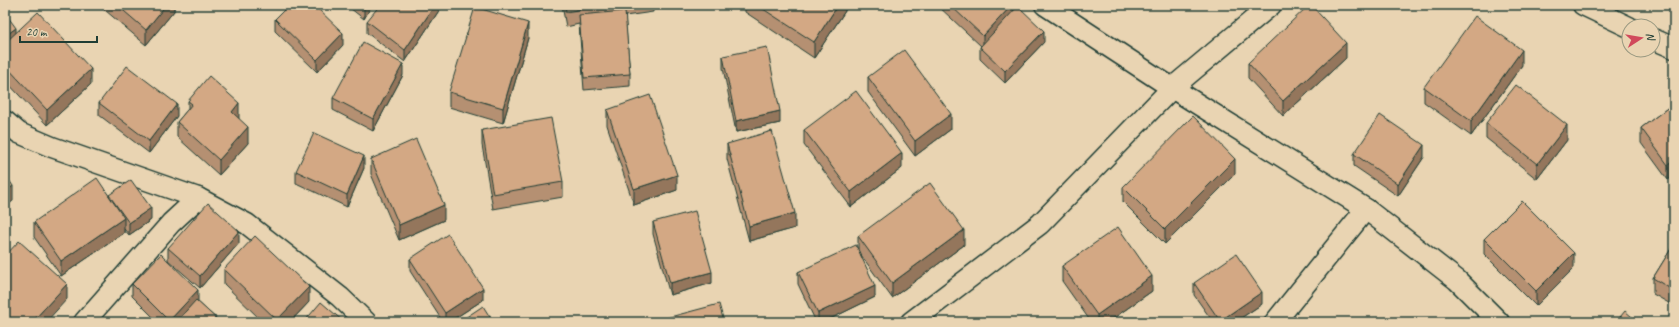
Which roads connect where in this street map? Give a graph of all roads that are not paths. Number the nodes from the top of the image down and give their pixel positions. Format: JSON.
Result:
{"nodes":[{"id":1,"x":1045,"y":5,"type":"edge"},
{"id":2,"x":1271,"y":5,"type":"edge"},
{"id":3,"x":1583,"y":5,"type":"edge"},
{"id":4,"x":1621,"y":23,"type":"edge"},
{"id":5,"x":1661,"y":42,"type":"edge"},
{"id":6,"x":1674,"y":48,"type":"edge"},
{"id":7,"x":1172,"y":88,"type":"junction"},
{"id":8,"x":5,"y":122,"type":"edge"},
{"id":9,"x":198,"y":198,"type":"junction"},
{"id":10,"x":1366,"y":210,"type":"junction"},
{"id":11,"x":84,"y":322,"type":"edge"},
{"id":12,"x":366,"y":322,"type":"edge"},
{"id":13,"x":911,"y":322,"type":"edge"},
{"id":14,"x":1275,"y":322,"type":"edge"},
{"id":15,"x":1499,"y":322,"type":"edge"}],
"edges":[{"from":1,"to":7,"type":"street"},
{"from":2,"to":7,"type":"street"},
{"from":3,"to":4,"type":"street"},
{"from":5,"to":6,"type":"street"},
{"from":7,"to":10,"type":"street"},
{"from":7,"to":13,"type":"street"},
{"from":8,"to":9,"type":"street"},
{"from":9,"to":11,"type":"street"},
{"from":9,"to":12,"type":"street"},
{"from":10,"to":14,"type":"street"},
{"from":10,"to":15,"type":"street"}]}
